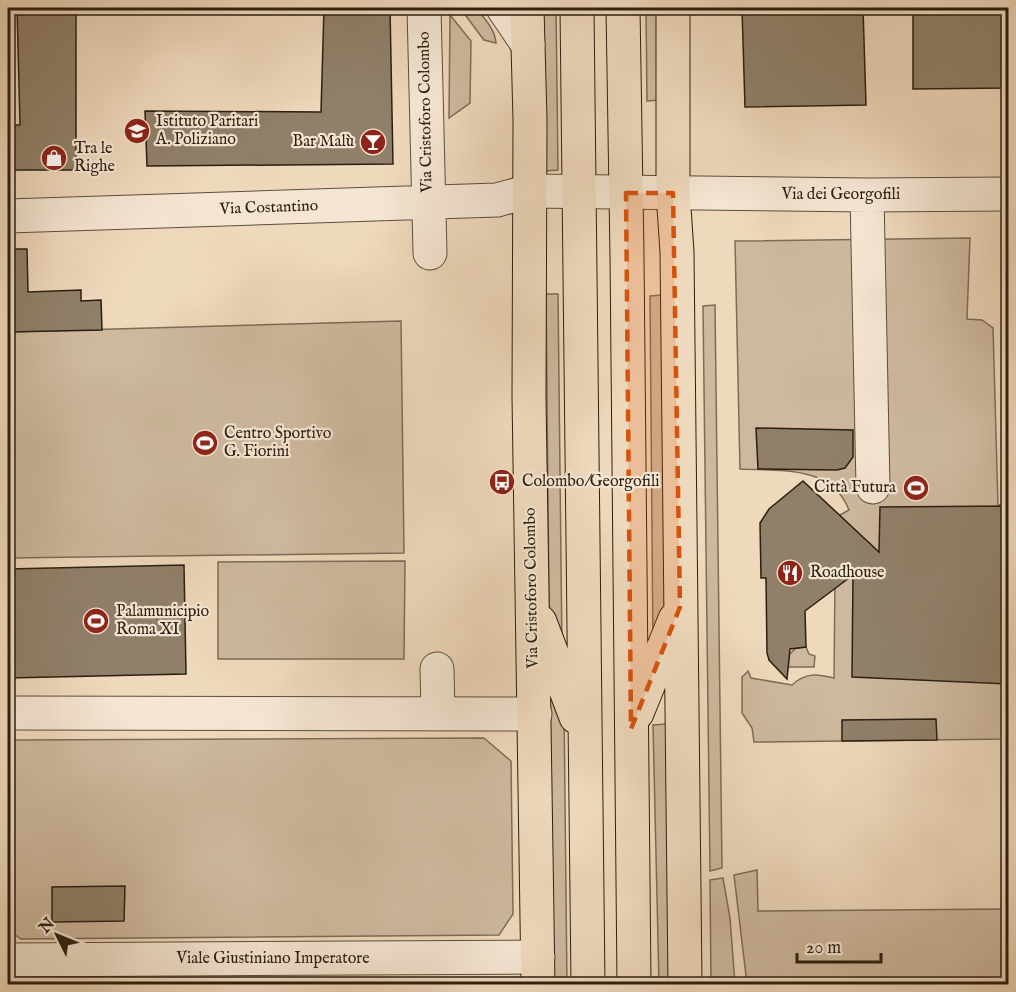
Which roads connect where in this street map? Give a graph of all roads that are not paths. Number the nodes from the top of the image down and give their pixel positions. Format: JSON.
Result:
{"nodes":[{"id":1,"x":424,"y":8,"type":"edge"},
{"id":2,"x":502,"y":8,"type":"edge"},
{"id":3,"x":527,"y":8,"type":"edge"},
{"id":4,"x":577,"y":8,"type":"edge"},
{"id":5,"x":623,"y":8,"type":"edge"},
{"id":6,"x":674,"y":8,"type":"edge"},
{"id":7,"x":528,"y":45,"type":"junction"},
{"id":8,"x":530,"y":191,"type":"junction"},
{"id":9,"x":580,"y":192,"type":"junction"},
{"id":10,"x":626,"y":193,"type":"junction"},
{"id":11,"x":673,"y":193,"type":"junction"},
{"id":12,"x":1008,"y":194,"type":"edge"},
{"id":13,"x":867,"y":195,"type":"junction"},
{"id":14,"x":428,"y":202,"type":"junction"},
{"id":15,"x":8,"y":216,"type":"edge"},
{"id":16,"x":430,"y":253,"type":"dead end"},
{"id":17,"x":873,"y":487,"type":"dead end"},
{"id":18,"x":532,"y":604,"type":"junction"},
{"id":19,"x":680,"y":607,"type":"junction"},
{"id":20,"x":438,"y":669,"type":"dead end"},
{"id":21,"x":8,"y":713,"type":"edge"},
{"id":22,"x":438,"y":713,"type":"junction"},
{"id":23,"x":535,"y":714,"type":"junction"},
{"id":24,"x":631,"y":729,"type":"junction"},
{"id":25,"x":584,"y":740,"type":"junction"},
{"id":26,"x":8,"y":960,"type":"edge"},
{"id":27,"x":538,"y":971,"type":"edge"},
{"id":28,"x":588,"y":984,"type":"edge"},
{"id":29,"x":634,"y":984,"type":"edge"},
{"id":30,"x":685,"y":984,"type":"edge"}],
"edges":[{"from":1,"to":14,"type":"street","name":"Via Cristoforo Colombo"},
{"from":2,"to":7,"type":"street"},
{"from":3,"to":7,"type":"main road","name":"Via Cristoforo Colombo"},
{"from":4,"to":9,"type":"main road"},
{"from":5,"to":10,"type":"main road"},
{"from":6,"to":11,"type":"main road"},
{"from":7,"to":8,"type":"main road","name":"Via Cristoforo Colombo"},
{"from":8,"to":9,"type":"street"},
{"from":8,"to":14,"type":"street","name":"Via Costantino"},
{"from":8,"to":18,"type":"main road","name":"Via Cristoforo Colombo"},
{"from":9,"to":10,"type":"street"},
{"from":9,"to":25,"type":"main road"},
{"from":10,"to":11,"type":"street"},
{"from":10,"to":24,"type":"main road"},
{"from":11,"to":13,"type":"street","name":"Via dei Georgofili"},
{"from":11,"to":19,"type":"main road"},
{"from":12,"to":13,"type":"street","name":"Via dei Georgofili"},
{"from":13,"to":17,"type":"street"},
{"from":14,"to":15,"type":"street","name":"Via Costantino"},
{"from":14,"to":16,"type":"street","name":"Via Cristoforo Colombo"},
{"from":18,"to":23,"type":"main road","name":"Via Cristoforo Colombo"},
{"from":18,"to":25,"type":"main road"},
{"from":19,"to":24,"type":"main road"},
{"from":19,"to":30,"type":"main road"},
{"from":20,"to":22,"type":"street"},
{"from":21,"to":22,"type":"street"},
{"from":22,"to":23,"type":"street"},
{"from":23,"to":27,"type":"main road","name":"Via Cristoforo Colombo"},
{"from":24,"to":29,"type":"main road"},
{"from":25,"to":28,"type":"main road"},
{"from":26,"to":27,"type":"street","name":"Viale Giustiniano Imperatore"}]}
